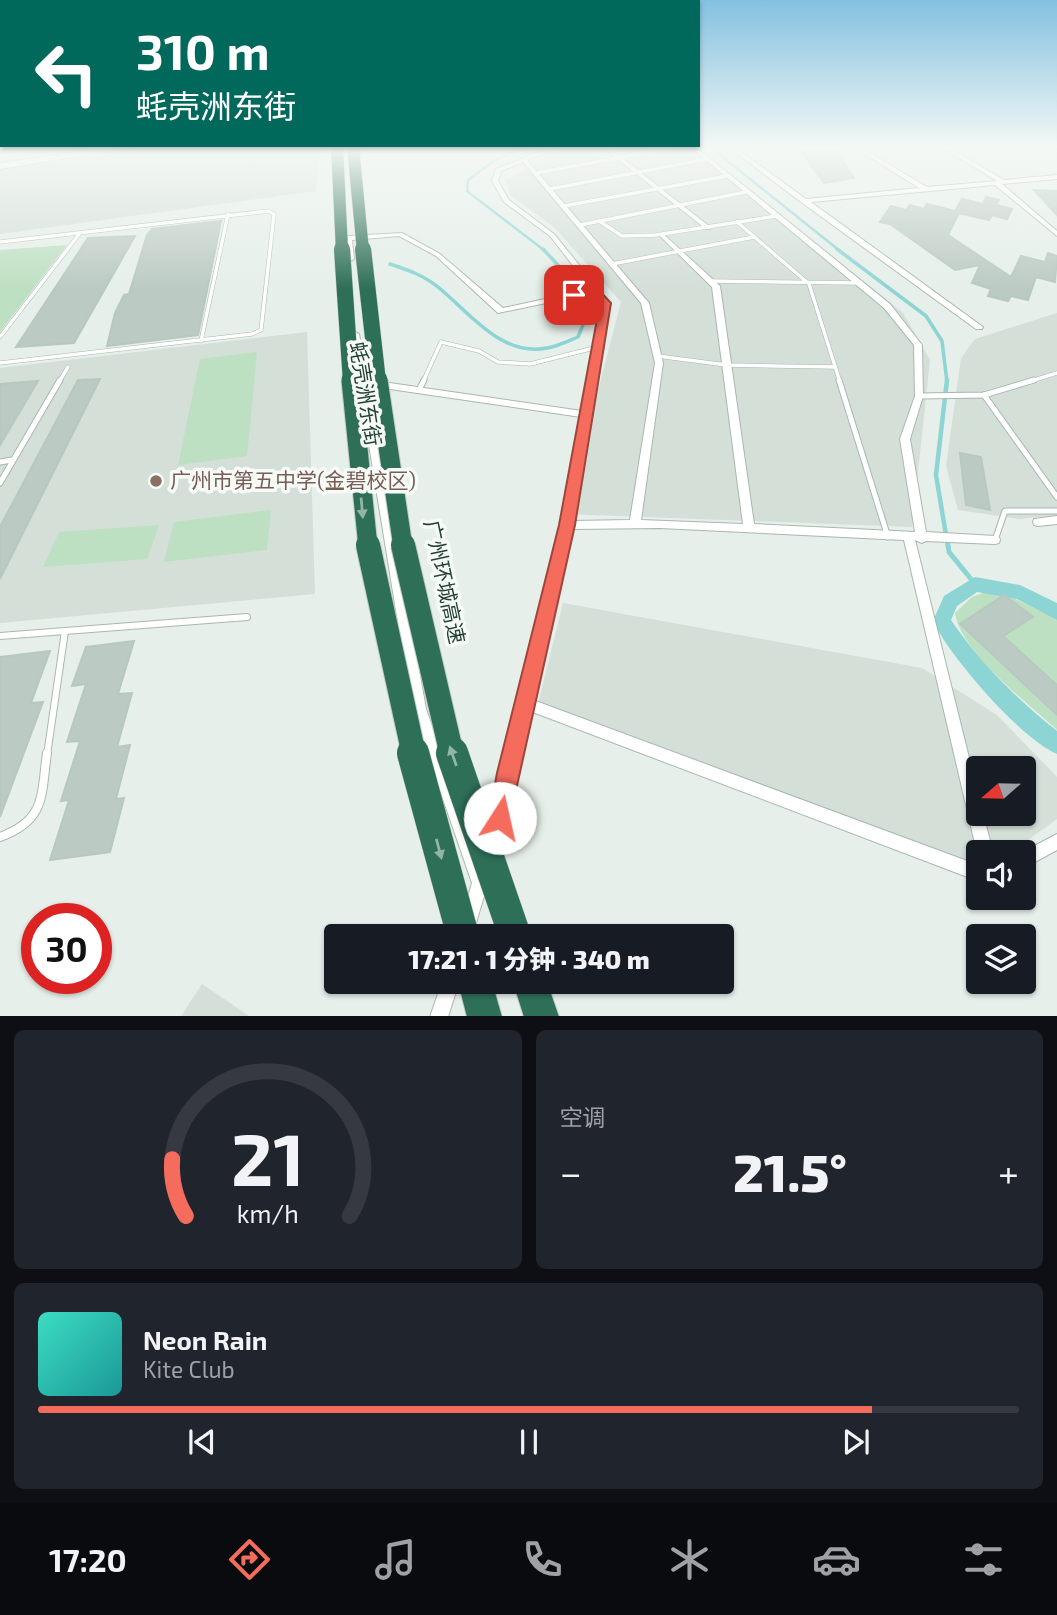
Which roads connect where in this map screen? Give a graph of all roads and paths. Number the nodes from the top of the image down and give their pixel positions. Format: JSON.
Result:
{"nodes":[{"id":1,"x":339,"y":193,"type":"edge"},
{"id":2,"x":358,"y":193,"type":"edge"},
{"id":3,"x":502,"y":193,"type":"edge"},
{"id":4,"x":554,"y":193,"type":"edge"},
{"id":5,"x":633,"y":193,"type":"edge"},
{"id":6,"x":663,"y":193,"type":"edge"},
{"id":7,"x":739,"y":193,"type":"edge"},
{"id":8,"x":748,"y":193,"type":"edge"},
{"id":9,"x":793,"y":193,"type":"edge"},
{"id":10,"x":887,"y":193,"type":"edge"},
{"id":11,"x":1013,"y":193,"type":"edge"},
{"id":12,"x":803,"y":201,"type":"junction"},
{"id":13,"x":679,"y":205,"type":"junction"},
{"id":14,"x":564,"y":206,"type":"junction"},
{"id":15,"x":228,"y":214,"type":"junction"},
{"id":16,"x":776,"y":216,"type":"junction"},
{"id":17,"x":599,"y":221,"type":"junction"},
{"id":18,"x":737,"y":222,"type":"junction"},
{"id":19,"x":580,"y":225,"type":"junction"},
{"id":20,"x":708,"y":228,"type":"junction"},
{"id":21,"x":80,"y":233,"type":"junction"},
{"id":22,"x":1057,"y":234,"type":"edge"},
{"id":23,"x":662,"y":235,"type":"junction"},
{"id":24,"x":754,"y":237,"type":"junction"},
{"id":25,"x":0,"y":242,"type":"edge"},
{"id":26,"x":679,"y":251,"type":"junction"},
{"id":27,"x":612,"y":264,"type":"junction"},
{"id":28,"x":711,"y":281,"type":"junction"},
{"id":29,"x":807,"y":282,"type":"junction"},
{"id":30,"x":859,"y":283,"type":"junction"},
{"id":31,"x":596,"y":290,"type":"junction"},
{"id":32,"x":979,"y":327,"type":"dead end"},
{"id":33,"x":0,"y":337,"type":"edge"},
{"id":34,"x":201,"y":341,"type":"junction"},
{"id":35,"x":598,"y":347,"type":"junction"},
{"id":36,"x":657,"y":356,"type":"junction"},
{"id":37,"x":0,"y":363,"type":"edge"},
{"id":38,"x":727,"y":365,"type":"junction"},
{"id":39,"x":68,"y":367,"type":"dead end"},
{"id":40,"x":835,"y":367,"type":"junction"},
{"id":41,"x":1057,"y":373,"type":"edge"},
{"id":42,"x":362,"y":382,"type":"junction"},
{"id":43,"x":419,"y":390,"type":"junction"},
{"id":44,"x":984,"y":395,"type":"junction"},
{"id":45,"x":919,"y":397,"type":"junction"},
{"id":46,"x":934,"y":397,"type":"joint"},
{"id":47,"x":586,"y":415,"type":"junction"},
{"id":48,"x":12,"y":460,"type":"junction"},
{"id":49,"x":0,"y":462,"type":"edge"},
{"id":50,"x":0,"y":483,"type":"edge"},
{"id":51,"x":1057,"y":497,"type":"edge"},
{"id":52,"x":1057,"y":511,"type":"edge"},
{"id":53,"x":1057,"y":520,"type":"edge"},
{"id":54,"x":1038,"y":522,"type":"dead end"},
{"id":55,"x":635,"y":524,"type":"junction"},
{"id":56,"x":567,"y":525,"type":"junction"},
{"id":57,"x":749,"y":529,"type":"junction"},
{"id":58,"x":888,"y":537,"type":"junction"},
{"id":59,"x":915,"y":539,"type":"junction"},
{"id":60,"x":995,"y":540,"type":"joint"},
{"id":61,"x":247,"y":617,"type":"dead end"},
{"id":62,"x":65,"y":631,"type":"junction"},
{"id":63,"x":0,"y":636,"type":"edge"},
{"id":64,"x":525,"y":703,"type":"junction"},
{"id":65,"x":0,"y":837,"type":"edge"},
{"id":66,"x":982,"y":840,"type":"edge"},
{"id":67,"x":1057,"y":842,"type":"edge"},
{"id":68,"x":1036,"y":853,"type":"edge"},
{"id":69,"x":966,"y":868,"type":"edge"},
{"id":70,"x":480,"y":884,"type":"junction"},
{"id":71,"x":460,"y":924,"type":"edge"},
{"id":72,"x":467,"y":924,"type":"edge"},
{"id":73,"x":510,"y":924,"type":"edge"},
{"id":74,"x":446,"y":994,"type":"edge"},
{"id":75,"x":478,"y":994,"type":"edge"},
{"id":76,"x":534,"y":994,"type":"edge"},
{"id":77,"x":439,"y":1016,"type":"edge"},
{"id":78,"x":485,"y":1016,"type":"edge"},
{"id":79,"x":542,"y":1016,"type":"edge"}],
"edges":[{"from":1,"to":71,"type":"highway","one_way":true,"bridge":true},
{"from":73,"to":2,"type":"highway","name":"广州环城高速","one_way":true,"bridge":true},
{"from":3,"to":31,"type":"street"},
{"from":4,"to":14,"type":"street"},
{"from":5,"to":14,"type":"lane"},
{"from":6,"to":13,"type":"street"},
{"from":7,"to":13,"type":"lane"},
{"from":8,"to":16,"type":"street"},
{"from":9,"to":12,"type":"street"},
{"from":10,"to":12,"type":"street"},
{"from":11,"to":22,"type":"street"},
{"from":12,"to":32,"type":"street"},
{"from":13,"to":17,"type":"lane"},
{"from":13,"to":20,"type":"street"},
{"from":14,"to":19,"type":"street"},
{"from":15,"to":21,"type":"lane"},
{"from":15,"to":34,"type":"lane"},
{"from":15,"to":34,"type":"lane"},
{"from":16,"to":18,"type":"lane"},
{"from":16,"to":30,"type":"street"},
{"from":17,"to":19,"type":"lane"},
{"from":17,"to":23,"type":"lane"},
{"from":18,"to":20,"type":"lane"},
{"from":18,"to":24,"type":"lane"},
{"from":19,"to":27,"type":"street"},
{"from":20,"to":23,"type":"lane"},
{"from":21,"to":25,"type":"lane"},
{"from":21,"to":33,"type":"lane"},
{"from":23,"to":26,"type":"street"},
{"from":24,"to":26,"type":"lane"},
{"from":24,"to":29,"type":"lane"},
{"from":26,"to":27,"type":"lane"},
{"from":26,"to":28,"type":"street"},
{"from":27,"to":36,"type":"street"},
{"from":28,"to":29,"type":"lane"},
{"from":28,"to":38,"type":"street"},
{"from":29,"to":30,"type":"lane"},
{"from":29,"to":40,"type":"lane"},
{"from":30,"to":45,"type":"street"},
{"from":31,"to":35,"type":"street"},
{"from":31,"to":42,"type":"street","name":"蚝壳洲东街"},
{"from":34,"to":37,"type":"lane"},
{"from":35,"to":43,"type":"lane"},
{"from":35,"to":47,"type":"street"},
{"from":36,"to":38,"type":"lane"},
{"from":36,"to":55,"type":"street"},
{"from":38,"to":40,"type":"lane"},
{"from":38,"to":57,"type":"street"},
{"from":39,"to":48,"type":"lane"},
{"from":40,"to":58,"type":"lane"},
{"from":41,"to":44,"type":"lane"},
{"from":42,"to":43,"type":"street"},
{"from":42,"to":70,"type":"street","name":"蚝壳洲东街"},
{"from":43,"to":47,"type":"street"},
{"from":44,"to":46,"type":"lane"},
{"from":44,"to":51,"type":"lane"},
{"from":45,"to":46,"type":"lane"},
{"from":45,"to":59,"type":"street"},
{"from":47,"to":56,"type":"street"},
{"from":48,"to":49,"type":"lane"},
{"from":48,"to":50,"type":"lane"},
{"from":52,"to":60,"type":"lane"},
{"from":53,"to":54,"type":"street"},
{"from":55,"to":56,"type":"street"},
{"from":55,"to":57,"type":"street"},
{"from":56,"to":64,"type":"street"},
{"from":57,"to":58,"type":"street"},
{"from":58,"to":59,"type":"street"},
{"from":59,"to":60,"type":"street"},
{"from":59,"to":66,"type":"street"},
{"from":61,"to":62,"type":"lane"},
{"from":62,"to":63,"type":"lane"},
{"from":62,"to":65,"type":"lane"},
{"from":64,"to":69,"type":"street"},
{"from":64,"to":70,"type":"street"},
{"from":67,"to":68,"type":"street"},
{"from":70,"to":72,"type":"street"},
{"from":74,"to":77,"type":"street"},
{"from":75,"to":78,"type":"highway"},
{"from":76,"to":79,"type":"highway"}]}
